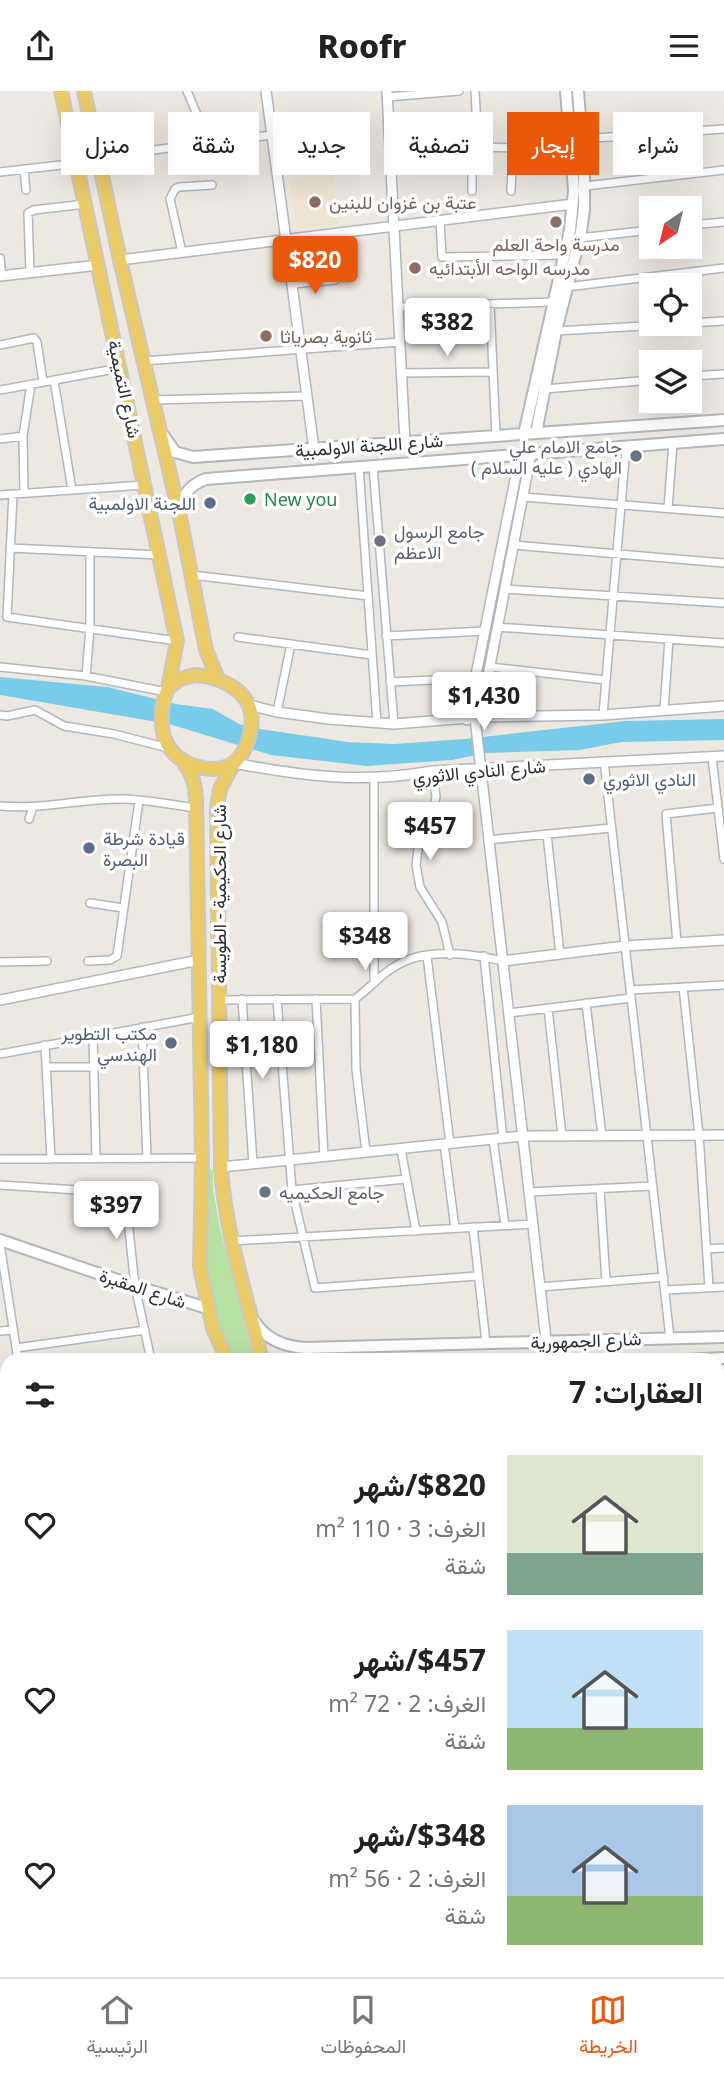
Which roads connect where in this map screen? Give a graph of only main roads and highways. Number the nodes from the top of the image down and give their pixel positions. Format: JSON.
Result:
{"nodes":[{"id":1,"x":61,"y":91,"type":"edge"},
{"id":2,"x":84,"y":91,"type":"edge"},
{"id":3,"x":566,"y":91,"type":"edge"},
{"id":4,"x":578,"y":91,"type":"edge"},
{"id":5,"x":577,"y":233,"type":"junction"},
{"id":6,"x":724,"y":420,"type":"edge"},
{"id":7,"x":158,"y":421,"type":"junction"},
{"id":8,"x":701,"y":422,"type":"junction"},
{"id":9,"x":537,"y":433,"type":"junction"},
{"id":10,"x":524,"y":434,"type":"junction"},
{"id":11,"x":724,"y":439,"type":"edge"},
{"id":12,"x":702,"y":441,"type":"junction"},
{"id":13,"x":207,"y":456,"type":"junction"},
{"id":14,"x":211,"y":479,"type":"junction"},
{"id":15,"x":180,"y":517,"type":"junction"},
{"id":16,"x":218,"y":679,"type":"junction"},
{"id":17,"x":166,"y":693,"type":"junction"},
{"id":18,"x":184,"y":763,"type":"junction"},
{"id":19,"x":234,"y":763,"type":"junction"},
{"id":20,"x":201,"y":1081,"type":"junction"},
{"id":21,"x":220,"y":1081,"type":"junction"},
{"id":22,"x":201,"y":1103,"type":"junction"},
{"id":23,"x":220,"y":1103,"type":"junction"},
{"id":24,"x":0,"y":1242,"type":"edge"},
{"id":25,"x":207,"y":1308,"type":"junction"},
{"id":26,"x":250,"y":1315,"type":"junction"},
{"id":27,"x":724,"y":1336,"type":"edge"},
{"id":28,"x":224,"y":1353,"type":"edge"},
{"id":29,"x":260,"y":1353,"type":"edge"},
{"id":30,"x":301,"y":1353,"type":"edge"},
{"id":31,"x":320,"y":1353,"type":"edge"}],
"edges":[{"from":1,"to":17,"type":"main road","name":"شارع التميمية"},
{"from":2,"to":7,"type":"main road","name":"شارع التميمية"},
{"from":3,"to":5,"type":"main road"},
{"from":4,"to":5,"type":"main road"},
{"from":5,"to":9,"type":"main road"},
{"from":5,"to":10,"type":"main road"},
{"from":6,"to":8,"type":"main road","name":"شارع اللجنة الاولمبية"},
{"from":7,"to":13,"type":"main road","name":"شارع اللجنة الاولمبية"},
{"from":7,"to":15,"type":"main road","name":"شارع التميمية"},
{"from":8,"to":9,"type":"main road","name":"شارع اللجنة الاولمبية"},
{"from":8,"to":12,"type":"main road"},
{"from":9,"to":10,"type":"main road","name":"شارع اللجنة الاولمبية"},
{"from":10,"to":13,"type":"main road","name":"شارع اللجنة الاولمبية"},
{"from":11,"to":12,"type":"main road","name":"شارع اللجنة الاولمبية"},
{"from":12,"to":14,"type":"main road","name":"شارع اللجنة الاولمبية"},
{"from":13,"to":14,"type":"main road"},
{"from":14,"to":15,"type":"main road","name":"شارع اللجنة الاولمبية"},
{"from":15,"to":16,"type":"main road","name":"شارع التميمية"},
{"from":16,"to":17,"type":"main road"},
{"from":16,"to":19,"type":"main road"},
{"from":17,"to":18,"type":"main road"},
{"from":18,"to":19,"type":"main road"},
{"from":18,"to":20,"type":"main road","name":"شارع الحكيمية - الطويسة"},
{"from":19,"to":21,"type":"main road","name":"شارع الحكيمية - الطويسة"},
{"from":20,"to":21,"type":"main road"},
{"from":20,"to":22,"type":"main road","name":"شارع الحكيمية - الطويسة"},
{"from":21,"to":23,"type":"main road","name":"شارع الحكيمية - الطويسة"},
{"from":22,"to":23,"type":"main road"},
{"from":22,"to":25,"type":"main road","name":"شارع الحكيمية - الطويسة"},
{"from":23,"to":26,"type":"main road","name":"شارع الحكيمية - الطويسة"},
{"from":24,"to":25,"type":"main road","name":"شارع المقبرة"},
{"from":25,"to":28,"type":"main road","name":"شارع الحكيمية - الطويسة"},
{"from":26,"to":29,"type":"main road","name":"شارع الحكيمية - الطويسة"},
{"from":26,"to":30,"type":"main road","name":"شارع الجمهورية"},
{"from":27,"to":31,"type":"main road","name":"شارع الجمهورية"}]}
